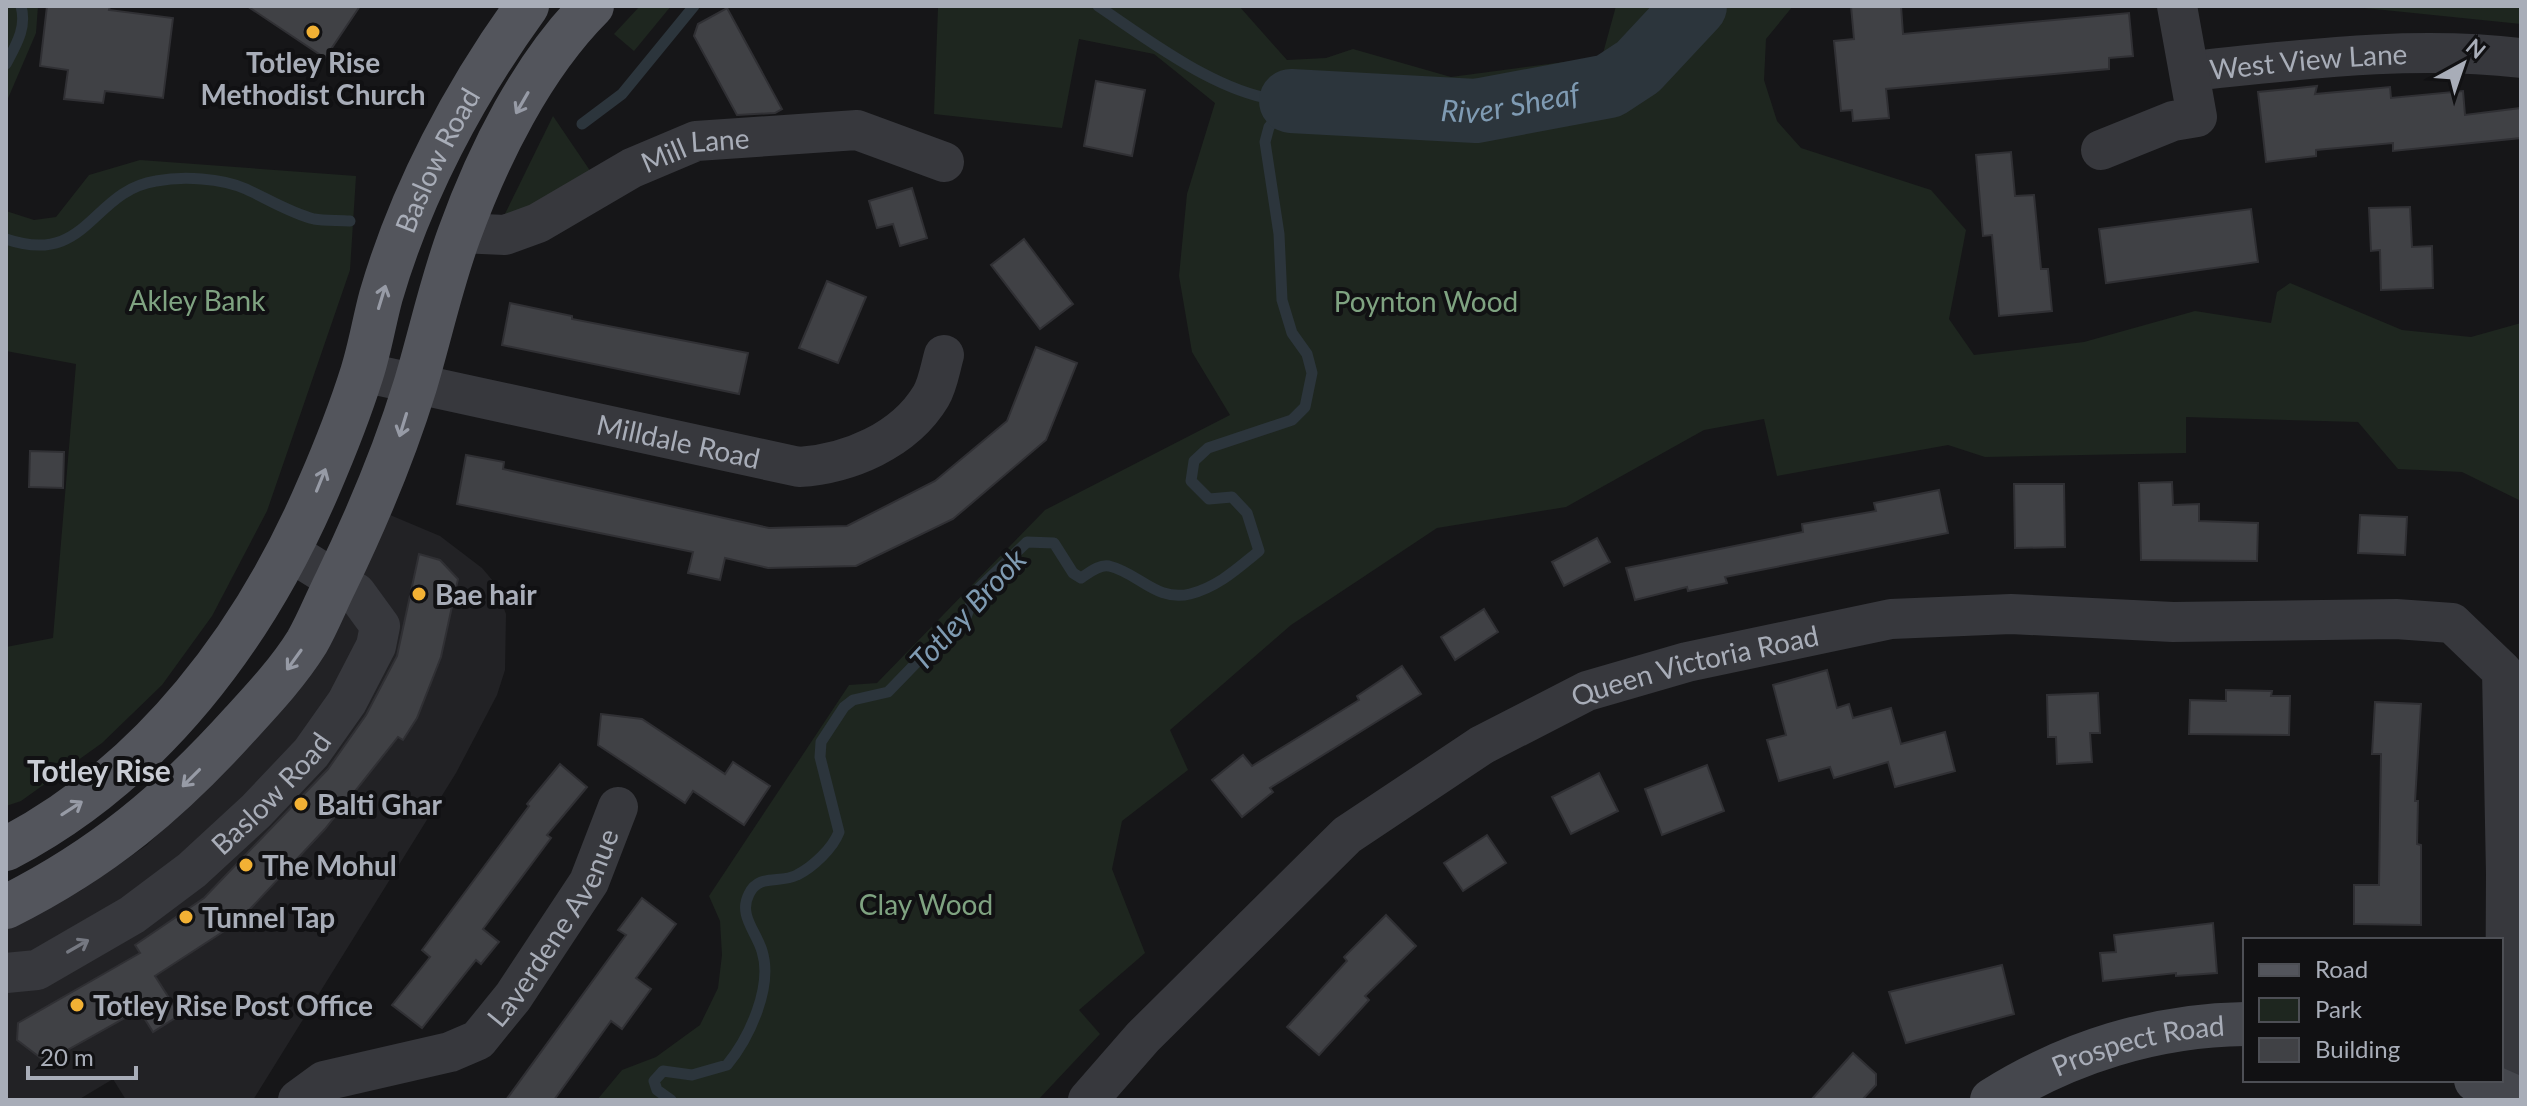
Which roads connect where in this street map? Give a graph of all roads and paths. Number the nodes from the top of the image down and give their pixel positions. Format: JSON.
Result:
{"nodes":[{"id":1,"x":2177,"y":6,"type":"edge"},
{"id":2,"x":519,"y":9,"type":"edge"},
{"id":3,"x":578,"y":21,"type":"edge"},
{"id":4,"x":2521,"y":58,"type":"edge"},
{"id":5,"x":2191,"y":71,"type":"junction"},
{"id":6,"x":2101,"y":150,"type":"dead end"},
{"id":7,"x":944,"y":162,"type":"dead end"},
{"id":8,"x":460,"y":233,"type":"junction"},
{"id":9,"x":944,"y":355,"type":"dead end"},
{"id":10,"x":362,"y":372,"type":"junction"},
{"id":11,"x":416,"y":382,"type":"junction"},
{"id":12,"x":287,"y":550,"type":"junction"},
{"id":13,"x":338,"y":579,"type":"junction"},
{"id":14,"x":618,"y":807,"type":"dead end"},
{"id":15,"x":6,"y":849,"type":"edge"},
{"id":16,"x":6,"y":907,"type":"edge"},
{"id":17,"x":6,"y":973,"type":"edge"},
{"id":18,"x":2503,"y":982,"type":"edge"},
{"id":19,"x":2243,"y":1024,"type":"edge"},
{"id":20,"x":298,"y":1100,"type":"edge"},
{"id":21,"x":1088,"y":1100,"type":"edge"},
{"id":22,"x":1992,"y":1100,"type":"edge"}],
"edges":[{"from":1,"to":5,"type":"street","name":"West View Lane"},
{"from":2,"to":3,"type":"street"},
{"from":10,"to":2,"type":"main road","name":"Baslow Road","one_way":true},
{"from":3,"to":8,"type":"main road","one_way":true},
{"from":4,"to":5,"type":"street","name":"West View Lane"},
{"from":5,"to":6,"type":"street","name":"West View Lane"},
{"from":7,"to":8,"type":"street","name":"Mill Lane"},
{"from":8,"to":11,"type":"main road"},
{"from":9,"to":11,"type":"street","name":"Milldale Road"},
{"from":10,"to":11,"type":"street","name":"Milldale Road"},
{"from":12,"to":10,"type":"main road","name":"Baslow Road","one_way":true},
{"from":11,"to":13,"type":"main road","one_way":true},
{"from":12,"to":13,"type":"street","name":"Baslow Road"},
{"from":15,"to":12,"type":"main road","name":"Baslow Road","one_way":true},
{"from":13,"to":16,"type":"main road","one_way":true},
{"from":17,"to":13,"type":"street","name":"Baslow Road","one_way":true},
{"from":14,"to":20,"type":"street","name":"Laverdene Avenue"},
{"from":18,"to":21,"type":"street","name":"Queen Victoria Road"},
{"from":19,"to":22,"type":"street","name":"Prospect Road"}]}
